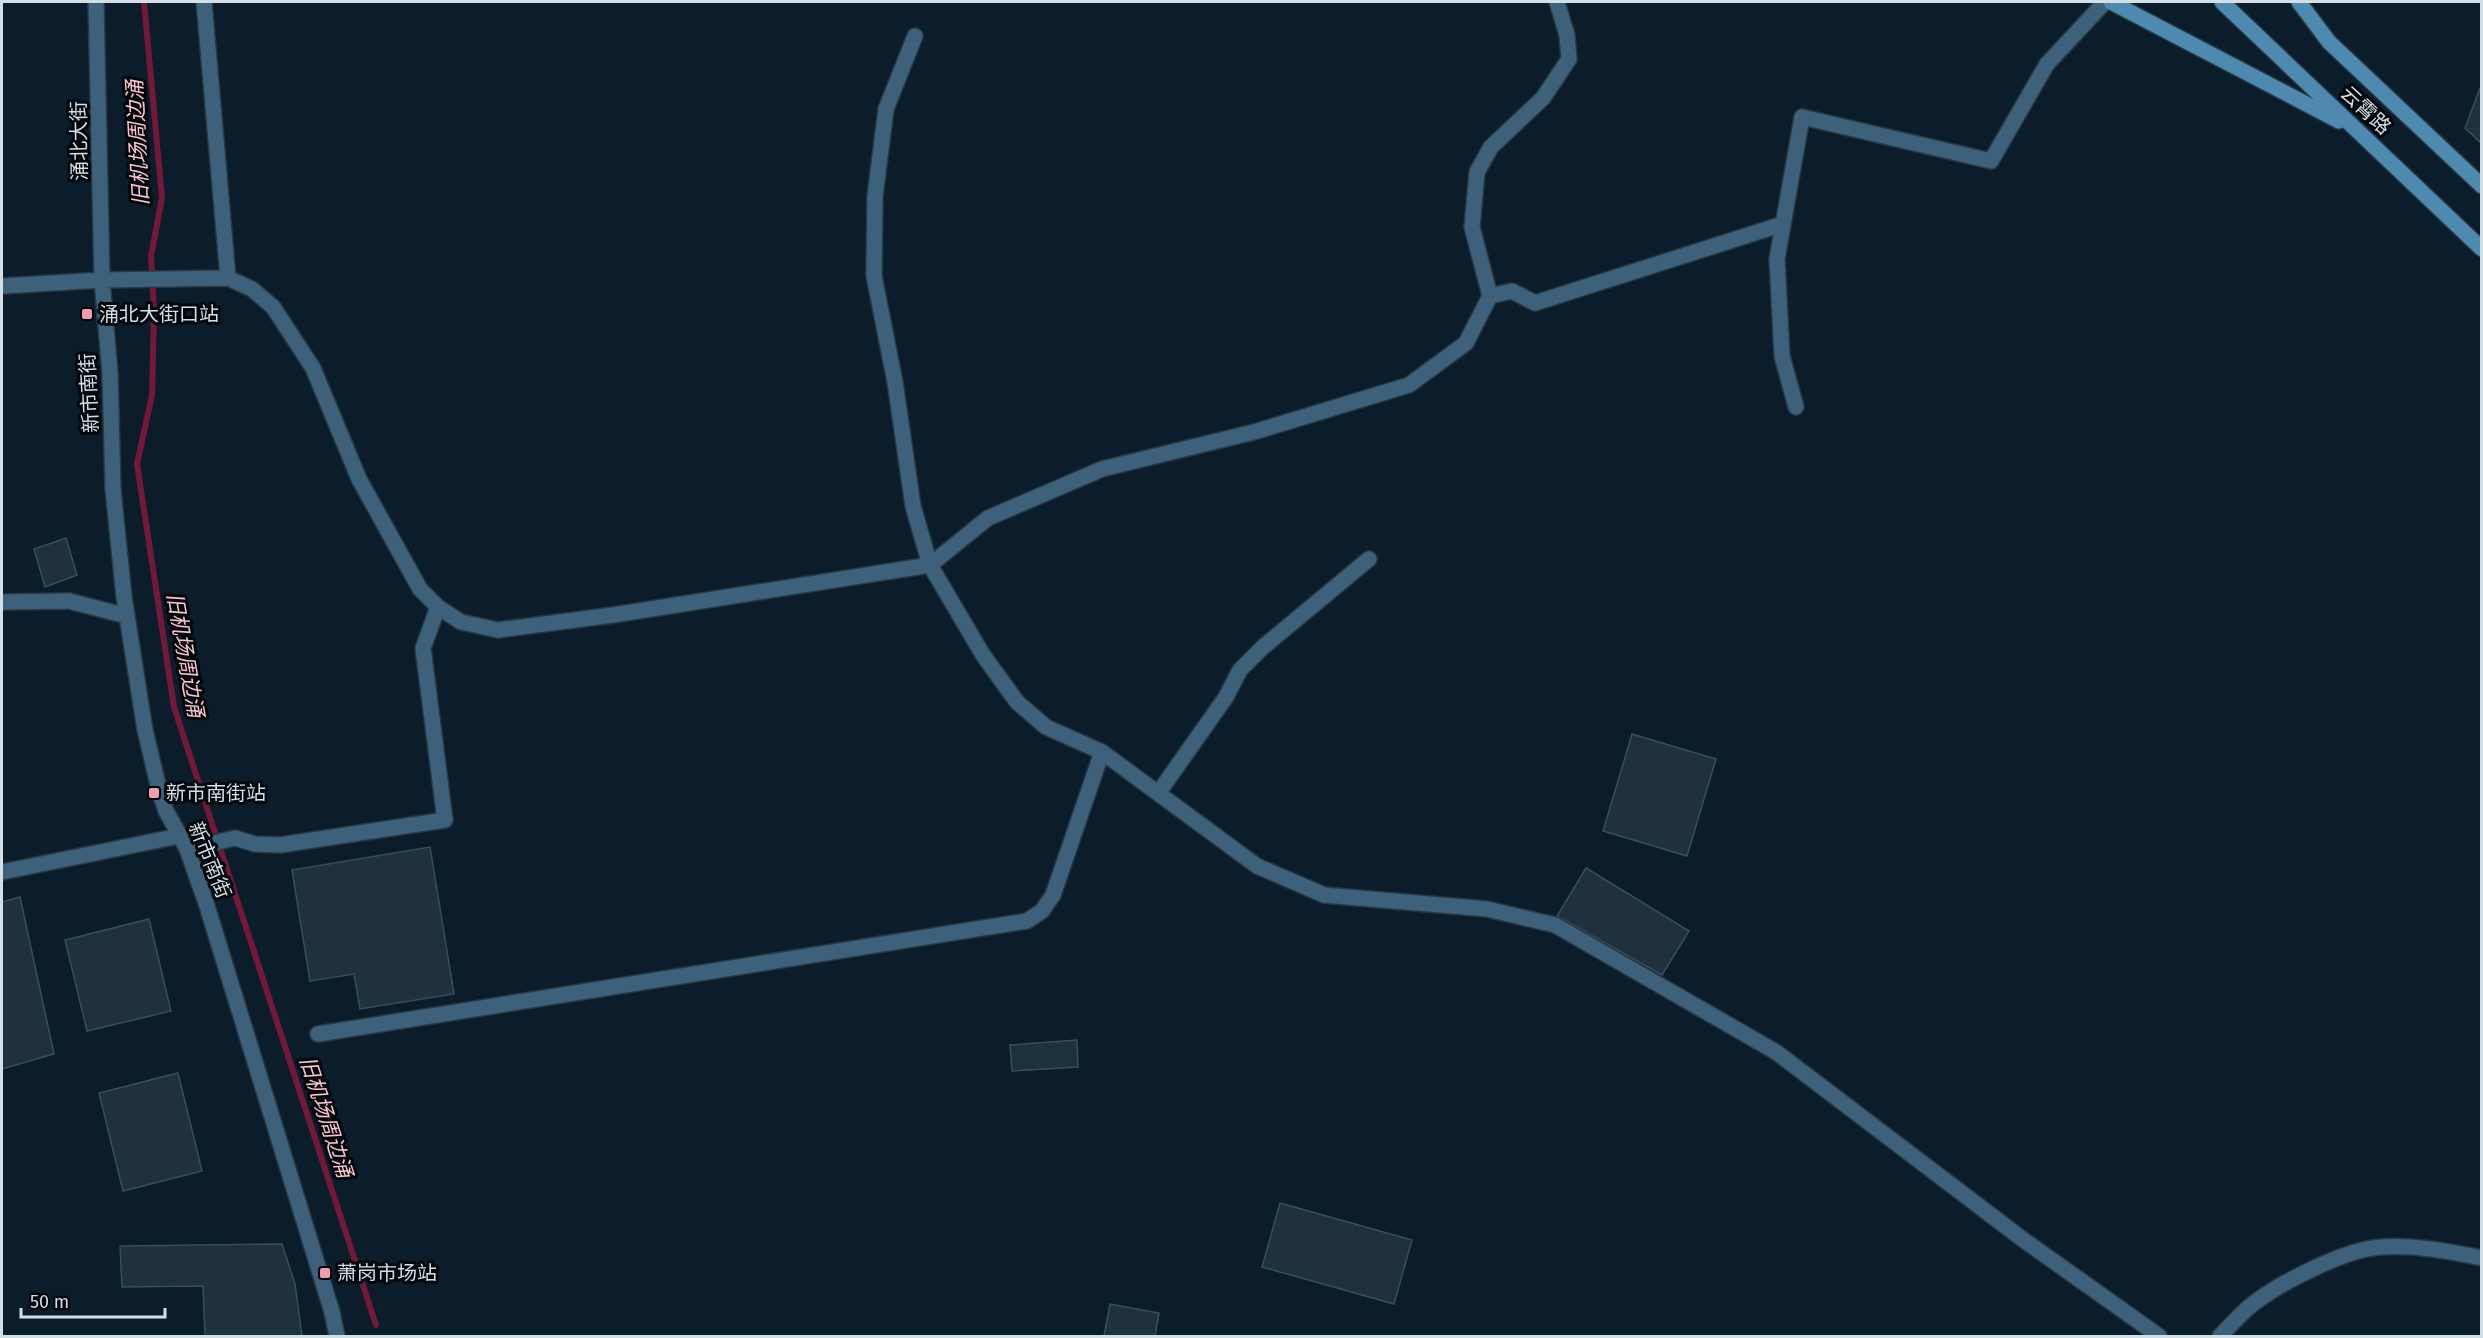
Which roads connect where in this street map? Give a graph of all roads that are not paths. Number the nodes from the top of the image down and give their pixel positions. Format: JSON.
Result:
{"nodes":[{"id":1,"x":96,"y":2,"type":"edge"},
{"id":2,"x":204,"y":2,"type":"edge"},
{"id":3,"x":1557,"y":2,"type":"edge"},
{"id":4,"x":2104,"y":2,"type":"edge"},
{"id":5,"x":2110,"y":2,"type":"edge"},
{"id":6,"x":2222,"y":2,"type":"edge"},
{"id":7,"x":2299,"y":2,"type":"edge"},
{"id":8,"x":915,"y":36,"type":"dead end"},
{"id":9,"x":2355,"y":129,"type":"junction"},
{"id":10,"x":2481,"y":186,"type":"edge"},
{"id":11,"x":1783,"y":224,"type":"junction"},
{"id":12,"x":2481,"y":249,"type":"edge"},
{"id":13,"x":228,"y":278,"type":"junction"},
{"id":14,"x":102,"y":280,"type":"junction"},
{"id":15,"x":2,"y":286,"type":"edge"},
{"id":16,"x":1490,"y":296,"type":"junction"},
{"id":17,"x":1796,"y":407,"type":"dead end"},
{"id":18,"x":1369,"y":559,"type":"dead end"},
{"id":19,"x":930,"y":565,"type":"junction"},
{"id":20,"x":2,"y":602,"type":"edge"},
{"id":21,"x":438,"y":607,"type":"junction"},
{"id":22,"x":127,"y":616,"type":"junction"},
{"id":23,"x":1102,"y":752,"type":"junction"},
{"id":24,"x":1159,"y":792,"type":"junction"},
{"id":25,"x":189,"y":843,"type":"junction"},
{"id":26,"x":2,"y":872,"type":"edge"},
{"id":27,"x":318,"y":1034,"type":"dead end"},
{"id":28,"x":2481,"y":1258,"type":"edge"},
{"id":29,"x":337,"y":1336,"type":"edge"},
{"id":30,"x":2158,"y":1336,"type":"edge"},
{"id":31,"x":2220,"y":1336,"type":"edge"}],
"edges":[{"from":1,"to":14,"type":"street","name":"涌北大街"},
{"from":2,"to":13,"type":"street"},
{"from":3,"to":16,"type":"street"},
{"from":4,"to":11,"type":"street"},
{"from":5,"to":9,"type":"main road"},
{"from":6,"to":9,"type":"main road","name":"云霄路"},
{"from":7,"to":10,"type":"main road","name":"云霄路"},
{"from":8,"to":19,"type":"street"},
{"from":9,"to":12,"type":"main road","name":"云霄路"},
{"from":11,"to":16,"type":"street"},
{"from":11,"to":17,"type":"street"},
{"from":13,"to":14,"type":"street"},
{"from":13,"to":21,"type":"street"},
{"from":14,"to":15,"type":"street"},
{"from":14,"to":22,"type":"street","name":"新市南街"},
{"from":16,"to":19,"type":"street"},
{"from":18,"to":24,"type":"street"},
{"from":19,"to":21,"type":"street"},
{"from":19,"to":23,"type":"street"},
{"from":20,"to":22,"type":"street"},
{"from":21,"to":25,"type":"street"},
{"from":22,"to":25,"type":"street","name":"新市南街"},
{"from":23,"to":24,"type":"street"},
{"from":23,"to":27,"type":"street"},
{"from":24,"to":30,"type":"street"},
{"from":25,"to":26,"type":"street"},
{"from":25,"to":29,"type":"street","name":"新市南街"},
{"from":28,"to":31,"type":"street"}]}
